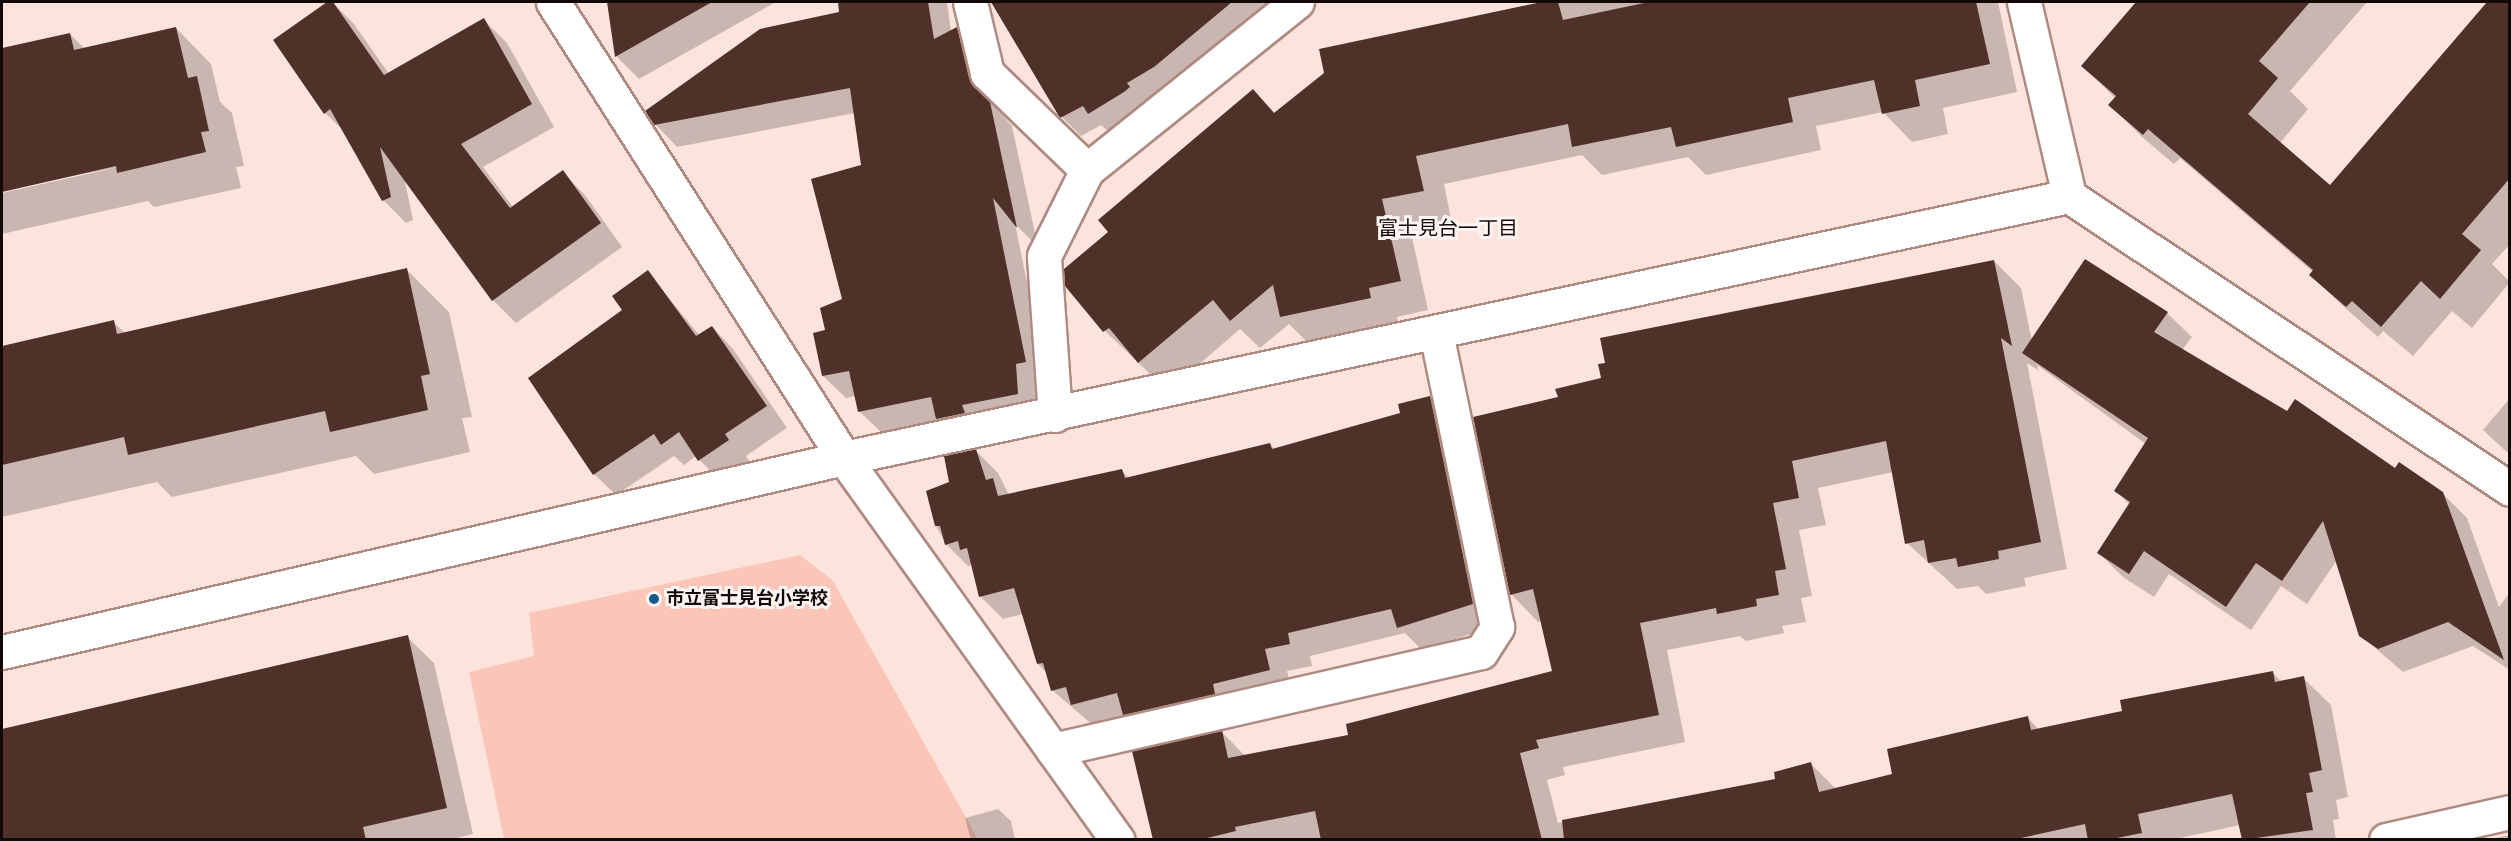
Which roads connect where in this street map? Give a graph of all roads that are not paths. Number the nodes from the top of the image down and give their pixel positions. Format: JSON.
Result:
{"nodes":[{"id":1,"x":553,"y":2,"type":"edge"},
{"id":2,"x":970,"y":2,"type":"edge"},
{"id":3,"x":1297,"y":2,"type":"edge"},
{"id":4,"x":2024,"y":2,"type":"edge"},
{"id":5,"x":1087,"y":170,"type":"junction"},
{"id":6,"x":2069,"y":196,"type":"junction"},
{"id":7,"x":1436,"y":333,"type":"junction"},
{"id":8,"x":1055,"y":415,"type":"junction"},
{"id":9,"x":844,"y":458,"type":"junction"},
{"id":10,"x":2510,"y":489,"type":"edge"},
{"id":11,"x":2,"y":652,"type":"edge"},
{"id":12,"x":1053,"y":750,"type":"junction"},
{"id":13,"x":2510,"y":812,"type":"edge"},
{"id":14,"x":1117,"y":840,"type":"edge"},
{"id":15,"x":2386,"y":840,"type":"edge"}],
"edges":[{"from":1,"to":9,"type":"street"},
{"from":2,"to":5,"type":"street"},
{"from":3,"to":5,"type":"street"},
{"from":4,"to":6,"type":"street"},
{"from":5,"to":8,"type":"street"},
{"from":6,"to":7,"type":"street"},
{"from":6,"to":10,"type":"street"},
{"from":7,"to":8,"type":"street"},
{"from":7,"to":12,"type":"street"},
{"from":8,"to":9,"type":"street"},
{"from":9,"to":11,"type":"street"},
{"from":9,"to":12,"type":"street"},
{"from":12,"to":14,"type":"street"},
{"from":13,"to":15,"type":"street"}]}
